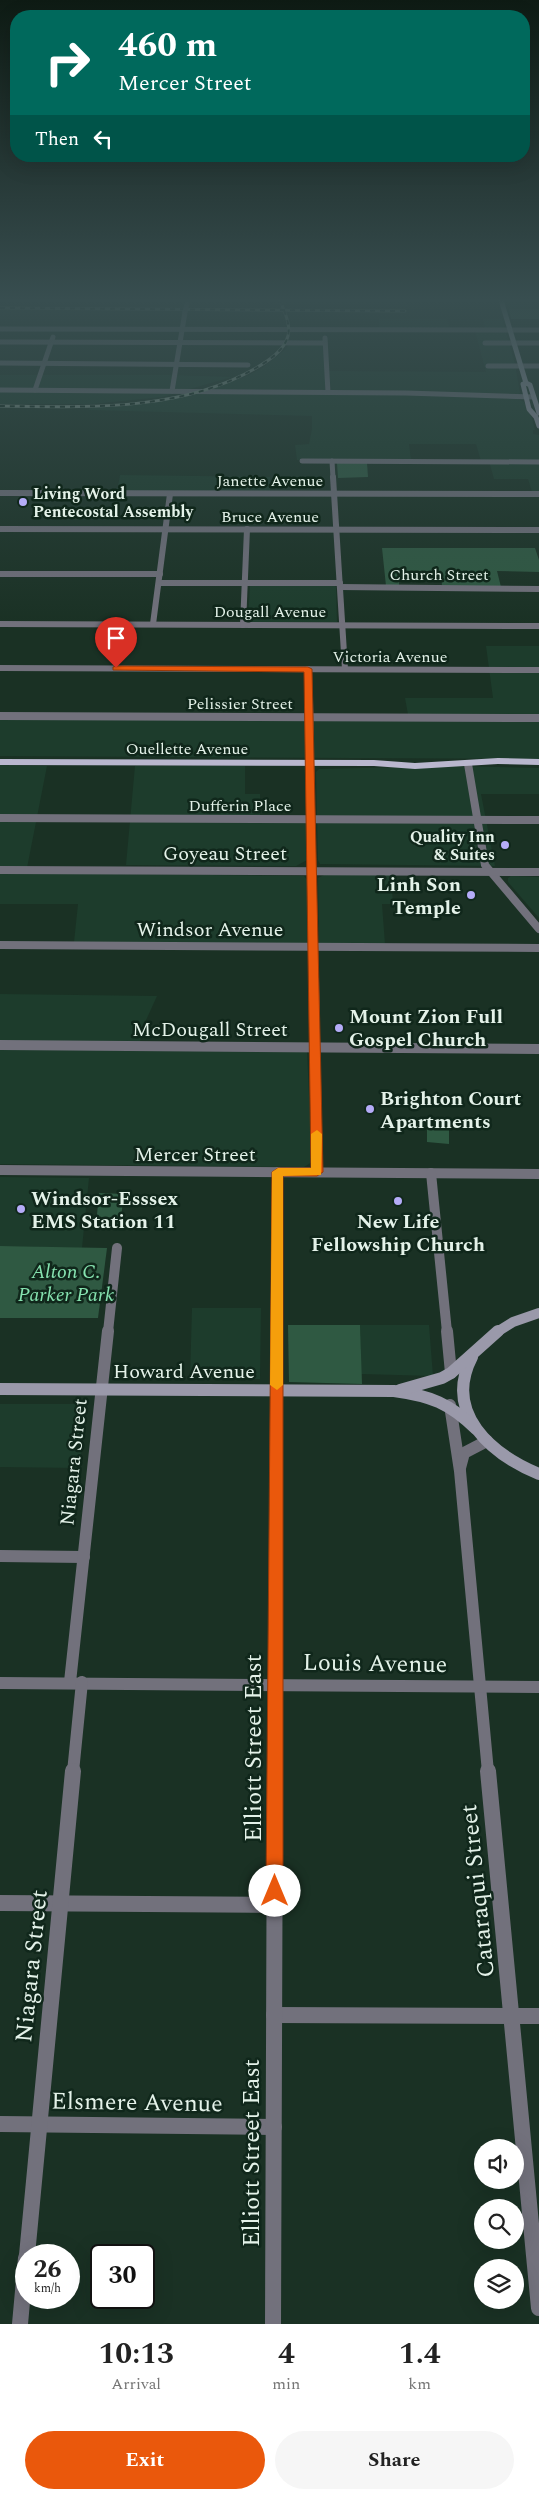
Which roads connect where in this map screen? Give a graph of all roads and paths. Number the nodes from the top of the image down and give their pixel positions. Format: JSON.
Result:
{"nodes":[{"id":1,"x":538,"y":415,"type":"edge"},
{"id":2,"x":539,"y":426,"type":"edge"},
{"id":3,"x":302,"y":461,"type":"dead end"},
{"id":4,"x":332,"y":461,"type":"junction"},
{"id":5,"x":539,"y":462,"type":"edge"},
{"id":6,"x":170,"y":494,"type":"junction"},
{"id":7,"x":334,"y":494,"type":"junction"},
{"id":8,"x":539,"y":494,"type":"edge"},
{"id":9,"x":1,"y":495,"type":"edge"},
{"id":10,"x":0,"y":529,"type":"edge"},
{"id":11,"x":166,"y":529,"type":"junction"},
{"id":12,"x":247,"y":529,"type":"junction"},
{"id":13,"x":336,"y":530,"type":"junction"},
{"id":14,"x":539,"y":530,"type":"edge"},
{"id":15,"x":0,"y":574,"type":"edge"},
{"id":16,"x":160,"y":574,"type":"junction"},
{"id":17,"x":159,"y":583,"type":"junction"},
{"id":18,"x":245,"y":583,"type":"junction"},
{"id":19,"x":340,"y":585,"type":"junction"},
{"id":20,"x":539,"y":589,"type":"edge"},
{"id":21,"x":0,"y":624,"type":"edge"},
{"id":22,"x":153,"y":624,"type":"junction"},
{"id":23,"x":243,"y":625,"type":"junction"},
{"id":24,"x":342,"y":625,"type":"junction"},
{"id":25,"x":539,"y":626,"type":"edge"},
{"id":26,"x":0,"y":668,"type":"edge"},
{"id":27,"x":308,"y":669,"type":"junction"},
{"id":28,"x":345,"y":670,"type":"junction"},
{"id":29,"x":539,"y":670,"type":"edge"},
{"id":30,"x":0,"y":716,"type":"edge"},
{"id":31,"x":309,"y":718,"type":"junction"},
{"id":32,"x":539,"y":718,"type":"edge"},
{"id":33,"x":0,"y":762,"type":"edge"},
{"id":34,"x":539,"y":762,"type":"edge"},
{"id":35,"x":310,"y":763,"type":"junction"},
{"id":36,"x":468,"y":764,"type":"junction"},
{"id":37,"x":539,"y":767,"type":"edge"},
{"id":38,"x":0,"y":818,"type":"edge"},
{"id":39,"x":311,"y":819,"type":"junction"},
{"id":40,"x":478,"y":820,"type":"junction"},
{"id":41,"x":539,"y":820,"type":"edge"},
{"id":42,"x":0,"y":870,"type":"edge"},
{"id":43,"x":312,"y":871,"type":"junction"},
{"id":44,"x":491,"y":872,"type":"junction"},
{"id":45,"x":539,"y":872,"type":"edge"},
{"id":46,"x":539,"y":929,"type":"edge"},
{"id":47,"x":0,"y":945,"type":"edge"},
{"id":48,"x":313,"y":947,"type":"junction"},
{"id":49,"x":539,"y":948,"type":"edge"},
{"id":50,"x":0,"y":1046,"type":"edge"},
{"id":51,"x":315,"y":1047,"type":"junction"},
{"id":52,"x":539,"y":1049,"type":"edge"},
{"id":53,"x":0,"y":1170,"type":"edge"},
{"id":54,"x":278,"y":1172,"type":"junction"},
{"id":55,"x":317,"y":1172,"type":"junction"},
{"id":56,"x":431,"y":1173,"type":"junction"},
{"id":57,"x":539,"y":1174,"type":"edge"},
{"id":58,"x":117,"y":1248,"type":"dead end"},
{"id":59,"x":539,"y":1313,"type":"edge"},
{"id":60,"x":475,"y":1352,"type":"junction"},
{"id":61,"x":451,"y":1373,"type":"junction"},
{"id":62,"x":0,"y":1389,"type":"edge"},
{"id":63,"x":102,"y":1389,"type":"junction"},
{"id":64,"x":277,"y":1390,"type":"junction"},
{"id":65,"x":394,"y":1391,"type":"junction"},
{"id":66,"x":450,"y":1404,"type":"junction"},
{"id":67,"x":476,"y":1429,"type":"junction"},
{"id":68,"x":487,"y":1441,"type":"junction"},
{"id":69,"x":460,"y":1471,"type":"junction"},
{"id":70,"x":539,"y":1474,"type":"edge"},
{"id":71,"x":0,"y":1556,"type":"edge"},
{"id":72,"x":84,"y":1557,"type":"junction"},
{"id":73,"x":76,"y":1682,"type":"junction"},
{"id":74,"x":0,"y":1683,"type":"edge"},
{"id":75,"x":276,"y":1684,"type":"junction"},
{"id":76,"x":480,"y":1686,"type":"junction"},
{"id":77,"x":539,"y":1687,"type":"edge"},
{"id":78,"x":0,"y":1902,"type":"edge"},
{"id":79,"x":61,"y":1903,"type":"junction"},
{"id":80,"x":275,"y":1906,"type":"junction"},
{"id":81,"x":274,"y":2015,"type":"junction"},
{"id":82,"x":512,"y":2016,"type":"junction"},
{"id":83,"x":539,"y":2016,"type":"edge"},
{"id":84,"x":0,"y":2124,"type":"edge"},
{"id":85,"x":39,"y":2124,"type":"junction"},
{"id":86,"x":274,"y":2127,"type":"junction"},
{"id":87,"x":27,"y":2244,"type":"edge"},
{"id":88,"x":539,"y":2308,"type":"edge"},
{"id":89,"x":21,"y":2309,"type":"edge"},
{"id":90,"x":20,"y":2324,"type":"edge"},
{"id":91,"x":273,"y":2324,"type":"edge"}],
"edges":[{"from":1,"to":2,"type":"main road"},
{"from":3,"to":4,"type":"street"},
{"from":4,"to":5,"type":"street"},
{"from":4,"to":7,"type":"street"},
{"from":6,"to":7,"type":"street","name":"Janette Avenue"},
{"from":6,"to":9,"type":"street","name":"Janette Avenue"},
{"from":6,"to":11,"type":"street"},
{"from":7,"to":8,"type":"street","name":"Janette Avenue"},
{"from":7,"to":13,"type":"street"},
{"from":10,"to":11,"type":"street","name":"Bruce Avenue"},
{"from":11,"to":12,"type":"street","name":"Bruce Avenue"},
{"from":11,"to":16,"type":"street"},
{"from":12,"to":13,"type":"street","name":"Bruce Avenue"},
{"from":12,"to":18,"type":"street"},
{"from":13,"to":14,"type":"street","name":"Bruce Avenue"},
{"from":13,"to":19,"type":"street"},
{"from":15,"to":16,"type":"street"},
{"from":16,"to":17,"type":"street"},
{"from":17,"to":18,"type":"street","name":"Church Street"},
{"from":17,"to":22,"type":"street"},
{"from":18,"to":19,"type":"street","name":"Church Street"},
{"from":18,"to":23,"type":"street"},
{"from":19,"to":20,"type":"street","name":"Church Street"},
{"from":19,"to":24,"type":"street"},
{"from":21,"to":22,"type":"street","name":"Dougall Avenue"},
{"from":22,"to":23,"type":"street","name":"Dougall Avenue"},
{"from":23,"to":24,"type":"street","name":"Dougall Avenue"},
{"from":24,"to":25,"type":"street","name":"Dougall Avenue"},
{"from":24,"to":28,"type":"street"},
{"from":26,"to":27,"type":"street","name":"Victoria Avenue"},
{"from":27,"to":28,"type":"street","name":"Victoria Avenue"},
{"from":27,"to":31,"type":"street"},
{"from":28,"to":29,"type":"street","name":"Victoria Avenue"},
{"from":30,"to":31,"type":"street","name":"Pelissier Street"},
{"from":31,"to":32,"type":"street","name":"Pelissier Street"},
{"from":31,"to":35,"type":"street"},
{"from":33,"to":35,"type":"main road","name":"Ouellette Avenue"},
{"from":34,"to":36,"type":"main road","name":"Ouellette Avenue"},
{"from":35,"to":36,"type":"main road","name":"Ouellette Avenue"},
{"from":35,"to":39,"type":"street"},
{"from":36,"to":37,"type":"main road","name":"Ouellette Avenue"},
{"from":36,"to":40,"type":"street"},
{"from":38,"to":39,"type":"street","name":"Dufferin Place"},
{"from":39,"to":40,"type":"street","name":"Dufferin Place"},
{"from":39,"to":43,"type":"street"},
{"from":40,"to":41,"type":"street","name":"Dufferin Place"},
{"from":40,"to":44,"type":"street"},
{"from":42,"to":43,"type":"street","name":"Goyeau Street"},
{"from":43,"to":44,"type":"street","name":"Goyeau Street"},
{"from":43,"to":48,"type":"street"},
{"from":44,"to":45,"type":"street","name":"Goyeau Street"},
{"from":44,"to":46,"type":"street"},
{"from":47,"to":48,"type":"street","name":"Windsor Avenue"},
{"from":48,"to":49,"type":"street","name":"Windsor Avenue"},
{"from":48,"to":51,"type":"street"},
{"from":50,"to":51,"type":"street","name":"McDougall Street"},
{"from":51,"to":52,"type":"street","name":"McDougall Street"},
{"from":51,"to":55,"type":"street"},
{"from":53,"to":54,"type":"street","name":"Mercer Street"},
{"from":54,"to":55,"type":"street","name":"Mercer Street"},
{"from":54,"to":64,"type":"street","name":"Elliott Street East"},
{"from":55,"to":56,"type":"street","name":"Mercer Street"},
{"from":56,"to":57,"type":"street","name":"Mercer Street"},
{"from":56,"to":61,"type":"street"},
{"from":58,"to":63,"type":"street","name":"Niagara Street"},
{"from":59,"to":60,"type":"main road"},
{"from":60,"to":61,"type":"main road"},
{"from":60,"to":67,"type":"main road"},
{"from":61,"to":65,"type":"main road"},
{"from":62,"to":63,"type":"main road","name":"Howard Avenue"},
{"from":63,"to":64,"type":"main road","name":"Howard Avenue"},
{"from":63,"to":72,"type":"street","name":"Niagara Street"},
{"from":64,"to":65,"type":"main road","name":"Howard Avenue"},
{"from":64,"to":75,"type":"street","name":"Elliott Street East"},
{"from":65,"to":66,"type":"main road","name":"Howard Avenue"},
{"from":66,"to":67,"type":"main road","name":"Howard Avenue"},
{"from":66,"to":69,"type":"street","name":"Cataraqui Street"},
{"from":67,"to":68,"type":"main road"},
{"from":68,"to":69,"type":"street"},
{"from":68,"to":70,"type":"main road"},
{"from":69,"to":76,"type":"street","name":"Cataraqui Street"},
{"from":71,"to":72,"type":"street"},
{"from":72,"to":73,"type":"street","name":"Niagara Street"},
{"from":73,"to":74,"type":"street","name":"Louis Avenue"},
{"from":73,"to":75,"type":"street","name":"Louis Avenue"},
{"from":73,"to":79,"type":"street","name":"Niagara Street"},
{"from":75,"to":76,"type":"street","name":"Louis Avenue"},
{"from":75,"to":80,"type":"street","name":"Elliott Street East"},
{"from":76,"to":77,"type":"street","name":"Louis Avenue"},
{"from":76,"to":82,"type":"street","name":"Cataraqui Street"},
{"from":78,"to":79,"type":"street"},
{"from":79,"to":80,"type":"street"},
{"from":79,"to":85,"type":"street","name":"Niagara Street"},
{"from":80,"to":81,"type":"street","name":"Elliott Street East"},
{"from":81,"to":82,"type":"street"},
{"from":81,"to":86,"type":"street","name":"Elliott Street East"},
{"from":82,"to":83,"type":"street"},
{"from":82,"to":88,"type":"street","name":"Cataraqui Street"},
{"from":84,"to":85,"type":"street","name":"Elsmere Avenue"},
{"from":85,"to":86,"type":"street","name":"Elsmere Avenue"},
{"from":85,"to":87,"type":"street","name":"Niagara Street"},
{"from":86,"to":91,"type":"street","name":"Elliott Street East"},
{"from":89,"to":90,"type":"street","name":"Niagara Street"}]}
